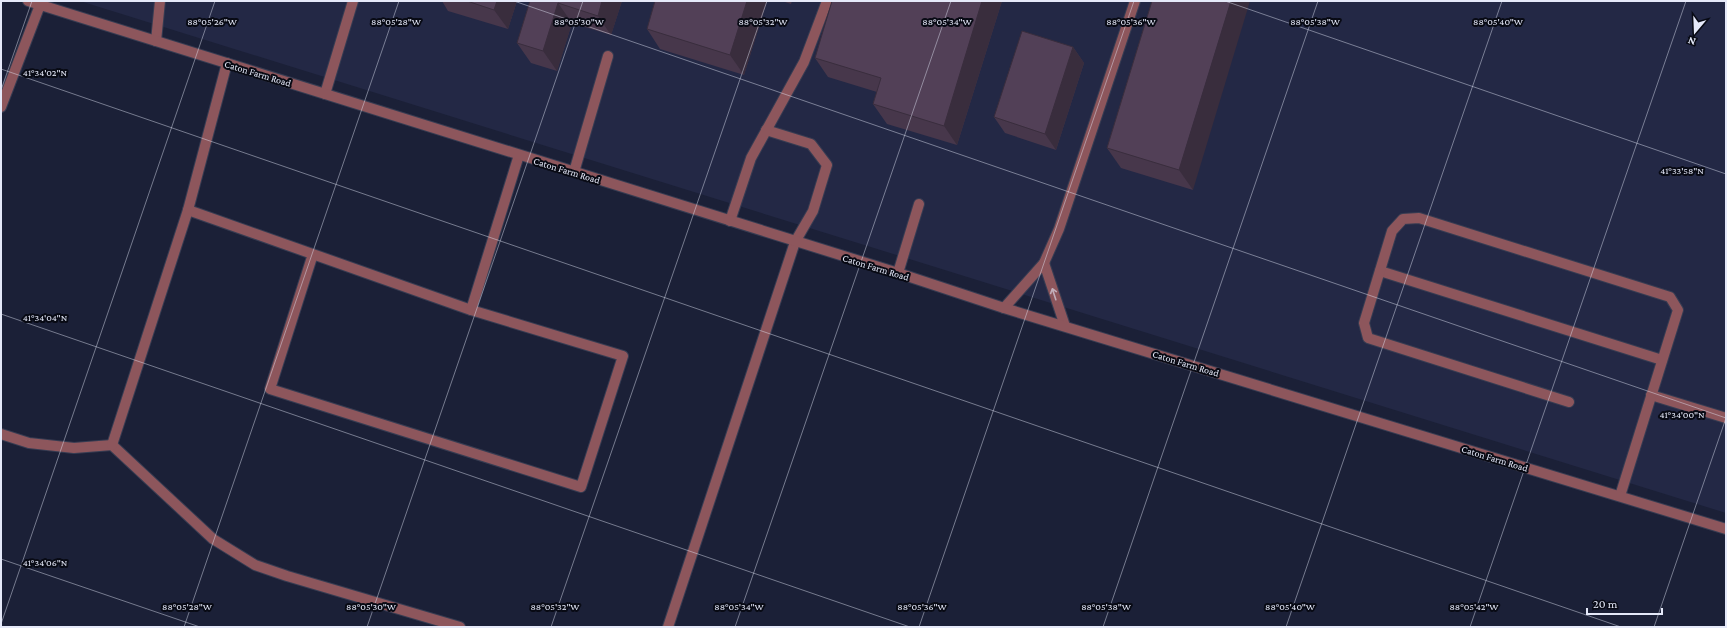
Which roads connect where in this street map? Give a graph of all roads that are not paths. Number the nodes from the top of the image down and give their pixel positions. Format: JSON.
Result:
{"nodes":[{"id":1,"x":28,"y":1,"type":"edge"},
{"id":2,"x":160,"y":1,"type":"edge"},
{"id":3,"x":353,"y":1,"type":"edge"},
{"id":4,"x":827,"y":1,"type":"edge"},
{"id":5,"x":1135,"y":1,"type":"edge"},
{"id":6,"x":40,"y":5,"type":"junction"},
{"id":7,"x":156,"y":41,"type":"junction"},
{"id":8,"x":608,"y":56,"type":"dead end"},
{"id":9,"x":227,"y":63,"type":"junction"},
{"id":10,"x":325,"y":94,"type":"junction"},
{"id":11,"x":1,"y":107,"type":"edge"},
{"id":12,"x":766,"y":130,"type":"junction"},
{"id":13,"x":519,"y":155,"type":"junction"},
{"id":14,"x":574,"y":172,"type":"junction"},
{"id":15,"x":919,"y":204,"type":"dead end"},
{"id":16,"x":188,"y":210,"type":"junction"},
{"id":17,"x":730,"y":221,"type":"junction"},
{"id":18,"x":795,"y":242,"type":"junction"},
{"id":19,"x":313,"y":254,"type":"junction"},
{"id":20,"x":1044,"y":262,"type":"junction"},
{"id":21,"x":1380,"y":271,"type":"junction"},
{"id":22,"x":898,"y":273,"type":"junction"},
{"id":23,"x":1004,"y":308,"type":"junction"},
{"id":24,"x":471,"y":310,"type":"junction"},
{"id":25,"x":1065,"y":326,"type":"junction"},
{"id":26,"x":1662,"y":360,"type":"junction"},
{"id":27,"x":1651,"y":395,"type":"junction"},
{"id":28,"x":1569,"y":402,"type":"dead end"},
{"id":29,"x":1726,"y":418,"type":"edge"},
{"id":30,"x":1,"y":434,"type":"edge"},
{"id":31,"x":112,"y":445,"type":"junction"},
{"id":32,"x":1620,"y":496,"type":"junction"},
{"id":33,"x":1726,"y":529,"type":"edge"},
{"id":34,"x":460,"y":627,"type":"edge"},
{"id":35,"x":668,"y":627,"type":"edge"}],
"edges":[{"from":1,"to":6,"type":"street","name":"Caton Farm Road"},
{"from":2,"to":7,"type":"street"},
{"from":3,"to":10,"type":"street"},
{"from":4,"to":12,"type":"street"},
{"from":5,"to":20,"type":"street"},
{"from":6,"to":7,"type":"street","name":"Caton Farm Road"},
{"from":6,"to":11,"type":"street"},
{"from":7,"to":9,"type":"street","name":"Caton Farm Road"},
{"from":8,"to":14,"type":"street"},
{"from":9,"to":10,"type":"street","name":"Caton Farm Road"},
{"from":9,"to":16,"type":"street"},
{"from":10,"to":13,"type":"street","name":"Caton Farm Road"},
{"from":12,"to":17,"type":"street"},
{"from":12,"to":18,"type":"street"},
{"from":13,"to":14,"type":"street","name":"Caton Farm Road"},
{"from":13,"to":24,"type":"street"},
{"from":14,"to":17,"type":"street","name":"Caton Farm Road"},
{"from":15,"to":22,"type":"street"},
{"from":16,"to":19,"type":"street"},
{"from":16,"to":31,"type":"street"},
{"from":17,"to":18,"type":"street","name":"Caton Farm Road"},
{"from":18,"to":22,"type":"street","name":"Caton Farm Road"},
{"from":18,"to":35,"type":"street"},
{"from":19,"to":24,"type":"street"},
{"from":19,"to":24,"type":"street"},
{"from":20,"to":23,"type":"street"},
{"from":25,"to":20,"type":"street","one_way":true},
{"from":21,"to":26,"type":"street"},
{"from":21,"to":26,"type":"street"},
{"from":21,"to":28,"type":"street"},
{"from":22,"to":23,"type":"street","name":"Caton Farm Road"},
{"from":23,"to":25,"type":"street","name":"Caton Farm Road"},
{"from":25,"to":32,"type":"street","name":"Caton Farm Road"},
{"from":26,"to":27,"type":"street"},
{"from":27,"to":29,"type":"street"},
{"from":27,"to":32,"type":"street"},
{"from":30,"to":31,"type":"street"},
{"from":31,"to":34,"type":"street"},
{"from":32,"to":33,"type":"street","name":"Caton Farm Road"}]}
